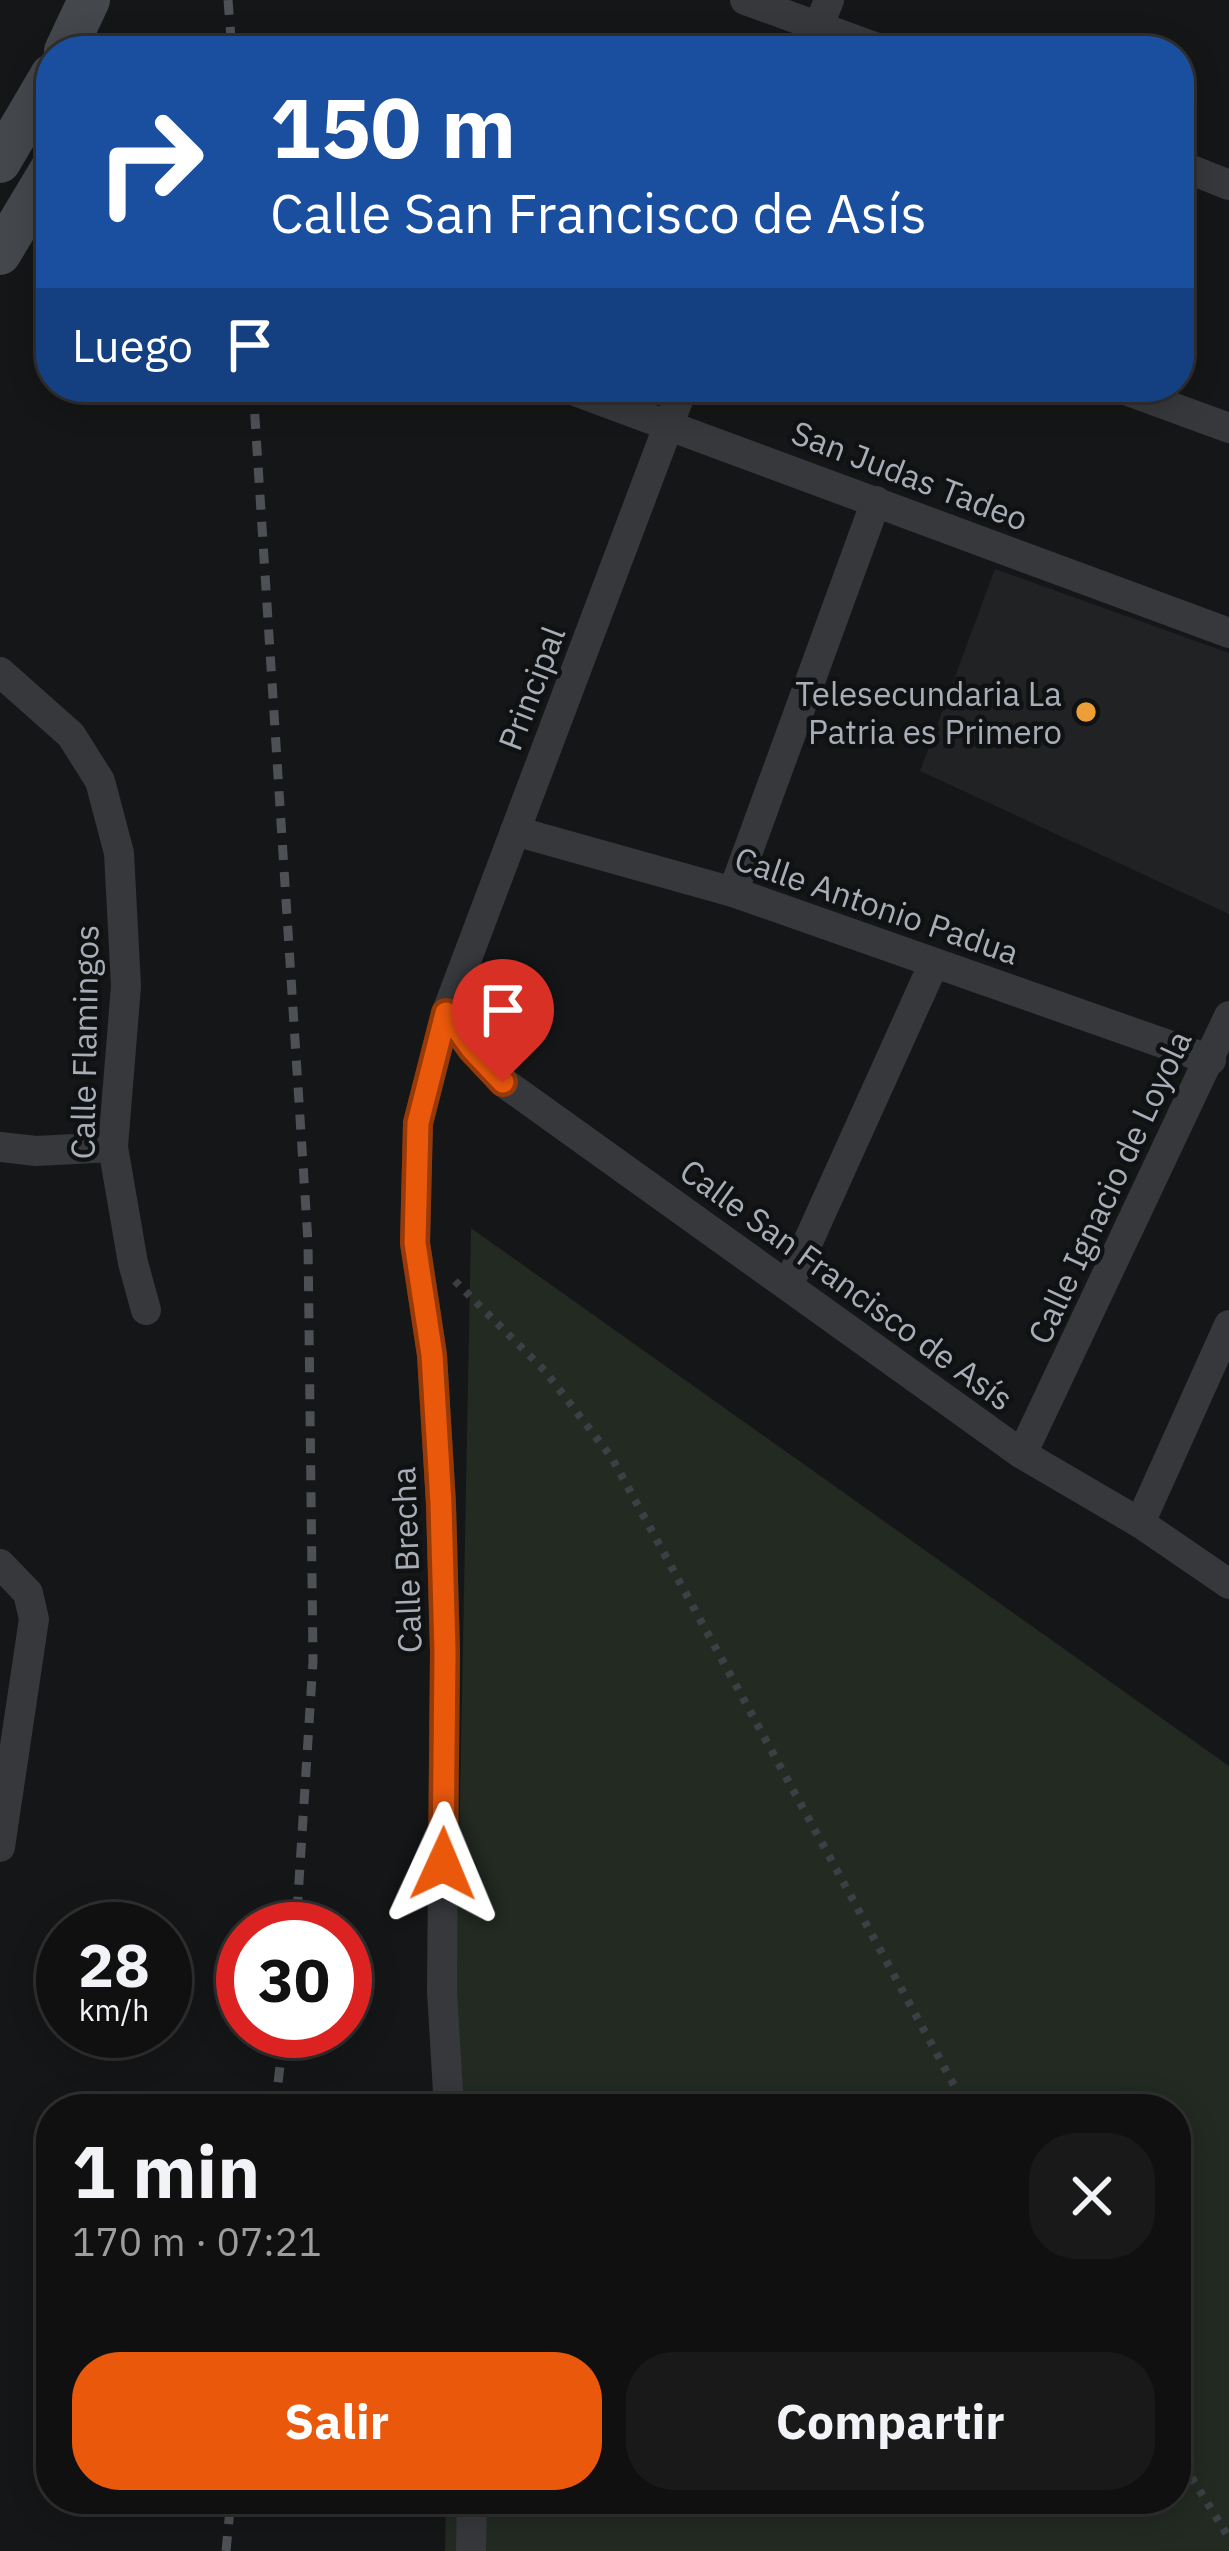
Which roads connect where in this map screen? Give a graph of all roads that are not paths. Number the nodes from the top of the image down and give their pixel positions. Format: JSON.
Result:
{"nodes":[{"id":1,"x":93,"y":0,"type":"edge"},
{"id":2,"x":745,"y":0,"type":"edge"},
{"id":3,"x":819,"y":25,"type":"edge"},
{"id":4,"x":73,"y":36,"type":"edge"},
{"id":5,"x":98,"y":36,"type":"edge"},
{"id":6,"x":847,"y":36,"type":"edge"},
{"id":7,"x":36,"y":101,"type":"edge"},
{"id":8,"x":0,"y":162,"type":"edge"},
{"id":9,"x":1194,"y":171,"type":"edge"},
{"id":10,"x":1229,"y":184,"type":"edge"},
{"id":11,"x":36,"y":194,"type":"edge"},
{"id":12,"x":0,"y":254,"type":"edge"},
{"id":13,"x":607,"y":402,"type":"edge"},
{"id":14,"x":677,"y":402,"type":"edge"},
{"id":15,"x":1159,"y":402,"type":"edge"},
{"id":16,"x":670,"y":424,"type":"junction"},
{"id":17,"x":1229,"y":428,"type":"edge"},
{"id":18,"x":876,"y":501,"type":"junction"},
{"id":19,"x":1229,"y":633,"type":"edge"},
{"id":20,"x":0,"y":672,"type":"edge"},
{"id":21,"x":515,"y":831,"type":"junction"},
{"id":22,"x":733,"y":892,"type":"junction"},
{"id":23,"x":934,"y":962,"type":"junction"},
{"id":24,"x":446,"y":1013,"type":"junction"},
{"id":25,"x":1229,"y":1016,"type":"edge"},
{"id":26,"x":1211,"y":1060,"type":"junction"},
{"id":27,"x":0,"y":1147,"type":"edge"},
{"id":28,"x":112,"y":1147,"type":"junction"},
{"id":29,"x":788,"y":1286,"type":"junction"},
{"id":30,"x":146,"y":1310,"type":"dead end"},
{"id":31,"x":1229,"y":1325,"type":"edge"},
{"id":32,"x":1022,"y":1454,"type":"junction"},
{"id":33,"x":1140,"y":1523,"type":"junction"},
{"id":34,"x":0,"y":1564,"type":"edge"},
{"id":35,"x":1229,"y":1584,"type":"edge"},
{"id":36,"x":0,"y":1847,"type":"edge"},
{"id":37,"x":448,"y":2094,"type":"edge"},
{"id":38,"x":472,"y":2514,"type":"edge"},
{"id":39,"x":471,"y":2551,"type":"edge"}],
"edges":[{"from":1,"to":4,"type":"street"},
{"from":1,"to":5,"type":"street"},
{"from":2,"to":3,"type":"street"},
{"from":3,"to":6,"type":"street"},
{"from":7,"to":8,"type":"street"},
{"from":9,"to":10,"type":"street"},
{"from":11,"to":12,"type":"street"},
{"from":13,"to":16,"type":"street","name":"San Judas Tadeo"},
{"from":14,"to":16,"type":"street","name":"Principal"},
{"from":15,"to":17,"type":"street"},
{"from":16,"to":18,"type":"street","name":"San Judas Tadeo"},
{"from":16,"to":21,"type":"street","name":"Principal"},
{"from":18,"to":19,"type":"street","name":"San Judas Tadeo"},
{"from":18,"to":22,"type":"street"},
{"from":20,"to":28,"type":"street","name":"Calle Flamingos"},
{"from":21,"to":22,"type":"street","name":"Calle Antonio Padua"},
{"from":21,"to":24,"type":"street","name":"Principal"},
{"from":22,"to":23,"type":"street","name":"Calle Antonio Padua"},
{"from":23,"to":26,"type":"street","name":"Calle Antonio Padua"},
{"from":23,"to":29,"type":"street"},
{"from":24,"to":29,"type":"street","name":"Calle San Francisco de Asís"},
{"from":24,"to":37,"type":"street","name":"Calle Brecha"},
{"from":25,"to":26,"type":"street","name":"Calle Ignacio de Loyola"},
{"from":26,"to":32,"type":"street","name":"Calle Ignacio de Loyola"},
{"from":27,"to":28,"type":"street"},
{"from":28,"to":30,"type":"street","name":"Calle Flamingos"},
{"from":29,"to":32,"type":"street","name":"Calle San Francisco de Asís"},
{"from":31,"to":33,"type":"street"},
{"from":32,"to":33,"type":"street","name":"Calle San Francisco de Asís"},
{"from":33,"to":35,"type":"street","name":"Calle San Francisco de Asís"},
{"from":34,"to":36,"type":"street"},
{"from":38,"to":39,"type":"street"}]}
